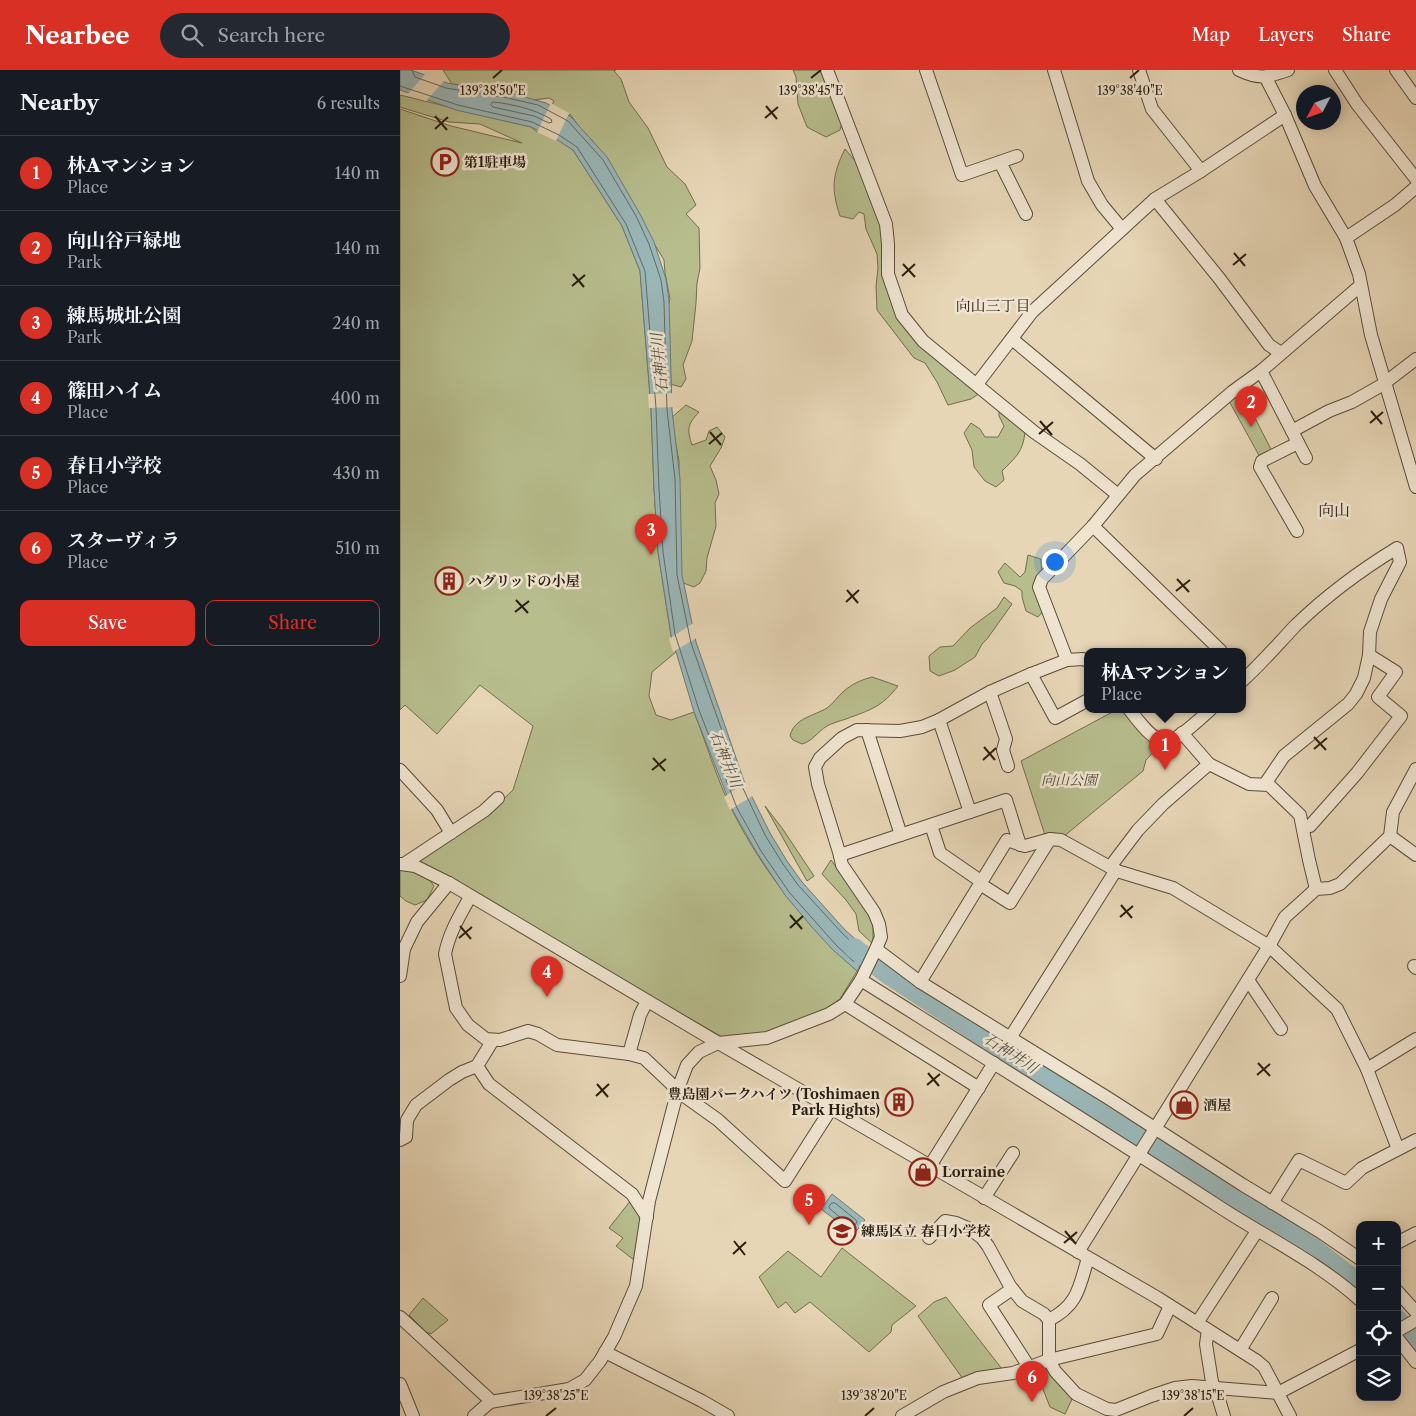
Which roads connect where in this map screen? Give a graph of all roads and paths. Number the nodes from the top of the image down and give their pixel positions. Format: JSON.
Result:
{"nodes":[{"id":1,"x":828,"y":70,"type":"edge"},
{"id":2,"x":926,"y":70,"type":"edge"},
{"id":3,"x":1054,"y":70,"type":"edge"},
{"id":4,"x":1140,"y":70,"type":"edge"},
{"id":5,"x":1239,"y":70,"type":"edge"},
{"id":6,"x":1288,"y":70,"type":"edge"},
{"id":7,"x":1335,"y":70,"type":"edge"},
{"id":8,"x":1396,"y":70,"type":"edge"},
{"id":9,"x":1266,"y":78,"type":"junction"},
{"id":10,"x":1416,"y":98,"type":"edge"},
{"id":11,"x":1285,"y":115,"type":"junction"},
{"id":12,"x":1017,"y":156,"type":"dead end"},
{"id":13,"x":1000,"y":162,"type":"junction"},
{"id":14,"x":1201,"y":171,"type":"junction"},
{"id":15,"x":1416,"y":178,"type":"edge"},
{"id":16,"x":1416,"y":187,"type":"edge"},
{"id":17,"x":1155,"y":199,"type":"junction"},
{"id":18,"x":1026,"y":214,"type":"dead end"},
{"id":19,"x":1122,"y":229,"type":"junction"},
{"id":20,"x":1346,"y":238,"type":"junction"},
{"id":21,"x":1361,"y":285,"type":"junction"},
{"id":22,"x":1012,"y":339,"type":"junction"},
{"id":23,"x":1281,"y":354,"type":"junction"},
{"id":24,"x":1416,"y":359,"type":"edge"},
{"id":25,"x":1260,"y":371,"type":"junction"},
{"id":26,"x":1386,"y":382,"type":"junction"},
{"id":27,"x":977,"y":384,"type":"junction"},
{"id":28,"x":1292,"y":431,"type":"junction"},
{"id":29,"x":1298,"y":443,"type":"junction"},
{"id":30,"x":1306,"y":458,"type":"dead end"},
{"id":31,"x":1156,"y":459,"type":"junction"},
{"id":32,"x":1416,"y":487,"type":"edge"},
{"id":33,"x":1118,"y":495,"type":"junction"},
{"id":34,"x":1093,"y":526,"type":"junction"},
{"id":35,"x":1297,"y":531,"type":"dead end"},
{"id":36,"x":1218,"y":648,"type":"edge"},
{"id":37,"x":1369,"y":655,"type":"junction"},
{"id":38,"x":1084,"y":659,"type":"edge"},
{"id":39,"x":1067,"y":660,"type":"junction"},
{"id":40,"x":1031,"y":674,"type":"junction"},
{"id":41,"x":1246,"y":674,"type":"edge"},
{"id":42,"x":990,"y":692,"type":"junction"},
{"id":43,"x":1084,"y":702,"type":"edge"},
{"id":44,"x":1132,"y":713,"type":"edge"},
{"id":45,"x":1206,"y":713,"type":"edge"},
{"id":46,"x":940,"y":720,"type":"junction"},
{"id":47,"x":867,"y":730,"type":"junction"},
{"id":48,"x":1182,"y":733,"type":"junction"},
{"id":49,"x":1209,"y":764,"type":"junction"},
{"id":50,"x":1008,"y":766,"type":"dead end"},
{"id":51,"x":400,"y":770,"type":"edge"},
{"id":52,"x":1416,"y":770,"type":"edge"},
{"id":53,"x":1265,"y":784,"type":"junction"},
{"id":54,"x":498,"y":798,"type":"dead end"},
{"id":55,"x":970,"y":812,"type":"junction"},
{"id":56,"x":931,"y":825,"type":"junction"},
{"id":57,"x":1304,"y":828,"type":"junction"},
{"id":58,"x":451,"y":833,"type":"junction"},
{"id":59,"x":901,"y":835,"type":"junction"},
{"id":60,"x":1390,"y":836,"type":"junction"},
{"id":61,"x":1050,"y":840,"type":"junction"},
{"id":62,"x":1020,"y":845,"type":"junction"},
{"id":63,"x":840,"y":855,"type":"junction"},
{"id":64,"x":1416,"y":856,"type":"edge"},
{"id":65,"x":402,"y":864,"type":"edge"},
{"id":66,"x":1113,"y":869,"type":"junction"},
{"id":67,"x":981,"y":883,"type":"junction"},
{"id":68,"x":449,"y":884,"type":"junction"},
{"id":69,"x":1316,"y":889,"type":"junction"},
{"id":70,"x":470,"y":897,"type":"junction"},
{"id":71,"x":1269,"y":946,"type":"junction"},
{"id":72,"x":876,"y":949,"type":"junction"},
{"id":73,"x":400,"y":976,"type":"edge"},
{"id":74,"x":861,"y":980,"type":"junction"},
{"id":75,"x":1248,"y":980,"type":"junction"},
{"id":76,"x":920,"y":982,"type":"junction"},
{"id":77,"x":646,"y":1001,"type":"junction"},
{"id":78,"x":845,"y":1004,"type":"junction"},
{"id":79,"x":1281,"y":1028,"type":"dead end"},
{"id":80,"x":1010,"y":1038,"type":"junction"},
{"id":81,"x":1416,"y":1039,"type":"edge"},
{"id":82,"x":493,"y":1040,"type":"junction"},
{"id":83,"x":718,"y":1043,"type":"junction"},
{"id":84,"x":629,"y":1054,"type":"junction"},
{"id":85,"x":994,"y":1063,"type":"junction"},
{"id":86,"x":477,"y":1066,"type":"junction"},
{"id":87,"x":1367,"y":1069,"type":"junction"},
{"id":88,"x":979,"y":1088,"type":"junction"},
{"id":89,"x":678,"y":1089,"type":"junction"},
{"id":90,"x":831,"y":1109,"type":"junction"},
{"id":91,"x":1156,"y":1128,"type":"junction"},
{"id":92,"x":400,"y":1140,"type":"edge"},
{"id":93,"x":1416,"y":1140,"type":"edge"},
{"id":94,"x":1398,"y":1149,"type":"junction"},
{"id":95,"x":1013,"y":1154,"type":"dead end"},
{"id":96,"x":1138,"y":1154,"type":"junction"},
{"id":97,"x":930,"y":1166,"type":"junction"},
{"id":98,"x":984,"y":1198,"type":"junction"},
{"id":99,"x":1272,"y":1203,"type":"junction"},
{"id":100,"x":647,"y":1216,"type":"junction"},
{"id":101,"x":1257,"y":1231,"type":"junction"},
{"id":102,"x":1416,"y":1233,"type":"edge"},
{"id":103,"x":929,"y":1238,"type":"dead end"},
{"id":104,"x":1401,"y":1241,"type":"edge"},
{"id":105,"x":1083,"y":1255,"type":"junction"},
{"id":106,"x":1356,"y":1256,"type":"edge"},
{"id":107,"x":1012,"y":1289,"type":"junction"},
{"id":108,"x":1401,"y":1295,"type":"edge"},
{"id":109,"x":1356,"y":1297,"type":"edge"},
{"id":110,"x":1272,"y":1298,"type":"dead end"},
{"id":111,"x":1170,"y":1306,"type":"junction"},
{"id":112,"x":1416,"y":1312,"type":"edge"},
{"id":113,"x":400,"y":1317,"type":"edge"},
{"id":114,"x":1049,"y":1320,"type":"junction"},
{"id":115,"x":1416,"y":1320,"type":"edge"},
{"id":116,"x":1203,"y":1326,"type":"junction"},
{"id":117,"x":1401,"y":1329,"type":"edge"},
{"id":118,"x":1401,"y":1343,"type":"edge"},
{"id":119,"x":1240,"y":1350,"type":"junction"},
{"id":120,"x":605,"y":1352,"type":"junction"},
{"id":121,"x":1356,"y":1352,"type":"edge"},
{"id":122,"x":1048,"y":1360,"type":"junction"},
{"id":123,"x":1416,"y":1362,"type":"edge"},
{"id":124,"x":1029,"y":1367,"type":"junction"},
{"id":125,"x":1215,"y":1389,"type":"junction"},
{"id":126,"x":402,"y":1393,"type":"edge"},
{"id":127,"x":1278,"y":1393,"type":"junction"},
{"id":128,"x":490,"y":1402,"type":"junction"},
{"id":129,"x":1100,"y":1411,"type":"edge"},
{"id":130,"x":413,"y":1416,"type":"edge"},
{"id":131,"x":474,"y":1416,"type":"edge"},
{"id":132,"x":728,"y":1416,"type":"edge"},
{"id":133,"x":902,"y":1416,"type":"edge"},
{"id":134,"x":1224,"y":1416,"type":"edge"},
{"id":135,"x":1290,"y":1416,"type":"edge"}],
"edges":[{"from":1,"to":27,"type":"street"},
{"from":2,"to":13,"type":"street"},
{"from":3,"to":19,"type":"street"},
{"from":4,"to":14,"type":"street"},
{"from":5,"to":9,"type":"street"},
{"from":6,"to":9,"type":"street"},
{"from":7,"to":15,"type":"street"},
{"from":8,"to":10,"type":"street"},
{"from":9,"to":11,"type":"street"},
{"from":11,"to":14,"type":"street"},
{"from":11,"to":20,"type":"street"},
{"from":12,"to":13,"type":"street"},
{"from":13,"to":18,"type":"street"},
{"from":14,"to":17,"type":"street"},
{"from":16,"to":20,"type":"street"},
{"from":17,"to":19,"type":"street"},
{"from":17,"to":23,"type":"street"},
{"from":19,"to":22,"type":"street"},
{"from":20,"to":21,"type":"street"},
{"from":21,"to":23,"type":"street"},
{"from":21,"to":26,"type":"street"},
{"from":22,"to":27,"type":"street"},
{"from":22,"to":31,"type":"street"},
{"from":23,"to":25,"type":"street"},
{"from":24,"to":26,"type":"street"},
{"from":25,"to":28,"type":"street"},
{"from":25,"to":31,"type":"street"},
{"from":26,"to":28,"type":"street"},
{"from":26,"to":32,"type":"street"},
{"from":27,"to":33,"type":"street"},
{"from":28,"to":29,"type":"street"},
{"from":29,"to":30,"type":"street"},
{"from":29,"to":35,"type":"street"},
{"from":31,"to":33,"type":"street"},
{"from":33,"to":34,"type":"street"},
{"from":34,"to":36,"type":"street"},
{"from":34,"to":39,"type":"street"},
{"from":37,"to":41,"type":"street"},
{"from":37,"to":53,"type":"street"},
{"from":37,"to":57,"type":"street"},
{"from":38,"to":39,"type":"street"},
{"from":39,"to":40,"type":"street"},
{"from":40,"to":42,"type":"street"},
{"from":40,"to":43,"type":"street"},
{"from":42,"to":46,"type":"street"},
{"from":42,"to":50,"type":"street"},
{"from":44,"to":48,"type":"street"},
{"from":45,"to":48,"type":"street"},
{"from":46,"to":47,"type":"street"},
{"from":46,"to":55,"type":"street"},
{"from":47,"to":59,"type":"street"},
{"from":47,"to":63,"type":"street"},
{"from":48,"to":49,"type":"street"},
{"from":49,"to":53,"type":"street"},
{"from":49,"to":66,"type":"street"},
{"from":51,"to":58,"type":"street"},
{"from":52,"to":60,"type":"street"},
{"from":53,"to":57,"type":"street"},
{"from":54,"to":58,"type":"street"},
{"from":55,"to":56,"type":"street"},
{"from":55,"to":62,"type":"street"},
{"from":56,"to":59,"type":"street"},
{"from":56,"to":67,"type":"street"},
{"from":57,"to":69,"type":"street"},
{"from":58,"to":65,"type":"street"},
{"from":59,"to":63,"type":"street"},
{"from":60,"to":64,"type":"street"},
{"from":60,"to":69,"type":"street"},
{"from":61,"to":62,"type":"street"},
{"from":61,"to":66,"type":"street"},
{"from":61,"to":67,"type":"street"},
{"from":62,"to":67,"type":"street"},
{"from":63,"to":72,"type":"street"},
{"from":65,"to":68,"type":"street"},
{"from":66,"to":71,"type":"street"},
{"from":66,"to":80,"type":"street"},
{"from":67,"to":76,"type":"street"},
{"from":68,"to":70,"type":"street"},
{"from":68,"to":73,"type":"street"},
{"from":69,"to":71,"type":"street"},
{"from":70,"to":77,"type":"street"},
{"from":70,"to":82,"type":"street"},
{"from":71,"to":75,"type":"street"},
{"from":71,"to":87,"type":"street"},
{"from":72,"to":74,"type":"street"},
{"from":72,"to":76,"type":"street"},
{"from":74,"to":78,"type":"street"},
{"from":74,"to":85,"type":"street"},
{"from":75,"to":79,"type":"street"},
{"from":75,"to":91,"type":"street"},
{"from":76,"to":80,"type":"street"},
{"from":77,"to":83,"type":"street"},
{"from":77,"to":84,"type":"street"},
{"from":78,"to":83,"type":"street"},
{"from":78,"to":88,"type":"street"},
{"from":80,"to":91,"type":"street"},
{"from":81,"to":87,"type":"street"},
{"from":82,"to":84,"type":"street"},
{"from":82,"to":86,"type":"street"},
{"from":83,"to":89,"type":"street"},
{"from":83,"to":90,"type":"street"},
{"from":84,"to":89,"type":"street"},
{"from":85,"to":88,"type":"street"},
{"from":85,"to":96,"type":"street"},
{"from":86,"to":92,"type":"street"},
{"from":86,"to":100,"type":"street"},
{"from":87,"to":94,"type":"street"},
{"from":88,"to":97,"type":"street"},
{"from":89,"to":90,"type":"street"},
{"from":89,"to":100,"type":"street"},
{"from":90,"to":97,"type":"street"},
{"from":91,"to":96,"type":"street"},
{"from":91,"to":99,"type":"street"},
{"from":93,"to":94,"type":"street"},
{"from":94,"to":99,"type":"street"},
{"from":95,"to":98,"type":"street"},
{"from":96,"to":101,"type":"street"},
{"from":96,"to":105,"type":"street"},
{"from":97,"to":98,"type":"street"},
{"from":98,"to":105,"type":"street"},
{"from":99,"to":106,"type":"street"},
{"from":100,"to":120,"type":"street"},
{"from":101,"to":109,"type":"street"},
{"from":101,"to":116,"type":"street"},
{"from":102,"to":104,"type":"street"},
{"from":103,"to":107,"type":"street"},
{"from":105,"to":111,"type":"street"},
{"from":105,"to":114,"type":"street"},
{"from":107,"to":114,"type":"street"},
{"from":107,"to":124,"type":"street"},
{"from":108,"to":112,"type":"street"},
{"from":110,"to":119,"type":"street"},
{"from":111,"to":116,"type":"street"},
{"from":111,"to":122,"type":"street"},
{"from":113,"to":128,"type":"street"},
{"from":114,"to":122,"type":"street"},
{"from":115,"to":117,"type":"street"},
{"from":116,"to":119,"type":"street"},
{"from":116,"to":125,"type":"street"},
{"from":118,"to":123,"type":"street"},
{"from":119,"to":127,"type":"street"},
{"from":120,"to":128,"type":"street"},
{"from":120,"to":132,"type":"street"},
{"from":121,"to":127,"type":"street"},
{"from":122,"to":124,"type":"street"},
{"from":122,"to":129,"type":"street"},
{"from":124,"to":133,"type":"street"},
{"from":125,"to":127,"type":"street"},
{"from":125,"to":129,"type":"street"},
{"from":125,"to":134,"type":"street"},
{"from":126,"to":130,"type":"street"},
{"from":127,"to":135,"type":"street"},
{"from":128,"to":131,"type":"street"}]}
